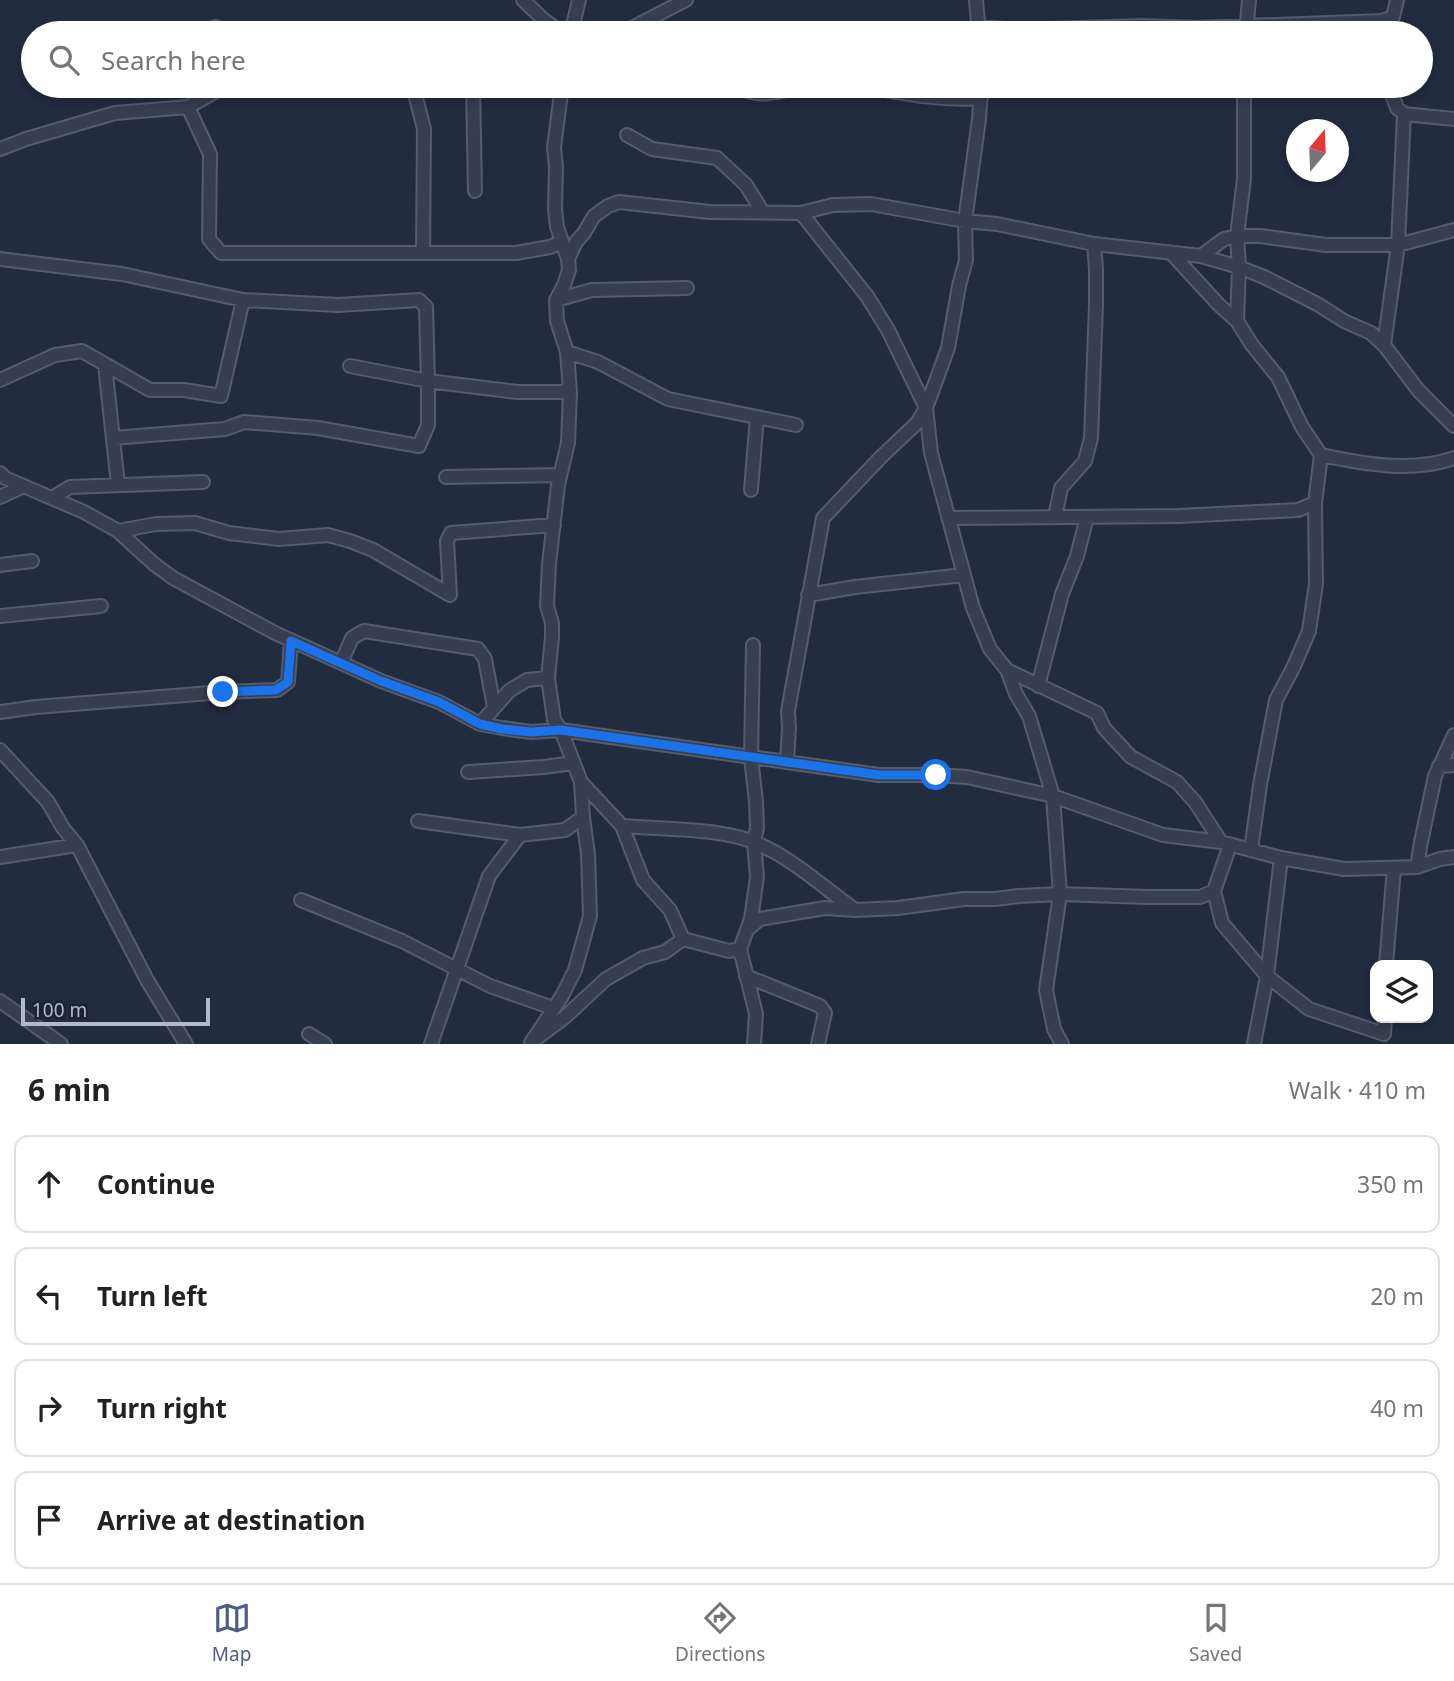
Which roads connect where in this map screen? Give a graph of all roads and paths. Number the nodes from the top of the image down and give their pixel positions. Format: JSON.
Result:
{"nodes":[{"id":1,"x":523,"y":0,"type":"edge"},
{"id":2,"x":579,"y":0,"type":"edge"},
{"id":3,"x":686,"y":0,"type":"edge"},
{"id":4,"x":976,"y":0,"type":"edge"},
{"id":5,"x":1249,"y":0,"type":"edge"},
{"id":6,"x":1396,"y":0,"type":"edge"},
{"id":7,"x":545,"y":21,"type":"edge"},
{"id":8,"x":574,"y":21,"type":"edge"},
{"id":9,"x":645,"y":21,"type":"edge"},
{"id":10,"x":978,"y":21,"type":"edge"},
{"id":11,"x":1248,"y":21,"type":"edge"},
{"id":12,"x":1388,"y":21,"type":"edge"},
{"id":13,"x":205,"y":98,"type":"edge"},
{"id":14,"x":416,"y":98,"type":"edge"},
{"id":15,"x":473,"y":98,"type":"edge"},
{"id":16,"x":560,"y":98,"type":"edge"},
{"id":17,"x":981,"y":98,"type":"edge"},
{"id":18,"x":1244,"y":98,"type":"edge"},
{"id":19,"x":1393,"y":98,"type":"edge"},
{"id":20,"x":188,"y":107,"type":"junction"},
{"id":21,"x":1404,"y":114,"type":"junction"},
{"id":22,"x":1454,"y":119,"type":"edge"},
{"id":23,"x":627,"y":135,"type":"dead end"},
{"id":24,"x":0,"y":149,"type":"edge"},
{"id":25,"x":475,"y":191,"type":"dead end"},
{"id":26,"x":762,"y":212,"type":"junction"},
{"id":27,"x":801,"y":213,"type":"junction"},
{"id":28,"x":965,"y":221,"type":"junction"},
{"id":29,"x":1454,"y":230,"type":"edge"},
{"id":30,"x":1237,"y":236,"type":"junction"},
{"id":31,"x":562,"y":242,"type":"junction"},
{"id":32,"x":1094,"y":244,"type":"junction"},
{"id":33,"x":1398,"y":245,"type":"junction"},
{"id":34,"x":423,"y":253,"type":"junction"},
{"id":35,"x":1172,"y":254,"type":"junction"},
{"id":36,"x":1201,"y":256,"type":"junction"},
{"id":37,"x":0,"y":259,"type":"edge"},
{"id":38,"x":568,"y":259,"type":"junction"},
{"id":39,"x":1239,"y":267,"type":"junction"},
{"id":40,"x":687,"y":288,"type":"dead end"},
{"id":41,"x":243,"y":300,"type":"junction"},
{"id":42,"x":556,"y":300,"type":"junction"},
{"id":43,"x":1237,"y":321,"type":"junction"},
{"id":44,"x":1384,"y":345,"type":"junction"},
{"id":45,"x":567,"y":352,"type":"junction"},
{"id":46,"x":105,"y":365,"type":"junction"},
{"id":47,"x":350,"y":366,"type":"dead end"},
{"id":48,"x":0,"y":380,"type":"edge"},
{"id":49,"x":428,"y":381,"type":"junction"},
{"id":50,"x":570,"y":392,"type":"junction"},
{"id":51,"x":926,"y":408,"type":"junction"},
{"id":52,"x":757,"y":417,"type":"junction"},
{"id":53,"x":796,"y":425,"type":"dead end"},
{"id":54,"x":1454,"y":426,"type":"edge"},
{"id":55,"x":113,"y":438,"type":"junction"},
{"id":56,"x":1321,"y":454,"type":"junction"},
{"id":57,"x":1454,"y":458,"type":"edge"},
{"id":58,"x":0,"y":473,"type":"edge"},
{"id":59,"x":559,"y":475,"type":"junction"},
{"id":60,"x":446,"y":477,"type":"dead end"},
{"id":61,"x":203,"y":482,"type":"dead end"},
{"id":62,"x":118,"y":485,"type":"junction"},
{"id":63,"x":24,"y":486,"type":"junction"},
{"id":64,"x":751,"y":490,"type":"dead end"},
{"id":65,"x":0,"y":497,"type":"edge"},
{"id":66,"x":52,"y":498,"type":"junction"},
{"id":67,"x":1315,"y":503,"type":"junction"},
{"id":68,"x":1055,"y":517,"type":"junction"},
{"id":69,"x":1087,"y":517,"type":"junction"},
{"id":70,"x":949,"y":518,"type":"junction"},
{"id":71,"x":554,"y":525,"type":"junction"},
{"id":72,"x":118,"y":531,"type":"junction"},
{"id":73,"x":32,"y":561,"type":"dead end"},
{"id":74,"x":0,"y":565,"type":"edge"},
{"id":75,"x":964,"y":575,"type":"junction"},
{"id":76,"x":808,"y":595,"type":"junction"},
{"id":77,"x":101,"y":606,"type":"dead end"},
{"id":78,"x":0,"y":616,"type":"edge"},
{"id":79,"x":291,"y":641,"type":"junction"},
{"id":80,"x":753,"y":645,"type":"dead end"},
{"id":81,"x":341,"y":663,"type":"junction"},
{"id":82,"x":1007,"y":670,"type":"junction"},
{"id":83,"x":548,"y":678,"type":"junction"},
{"id":84,"x":1038,"y":686,"type":"junction"},
{"id":85,"x":494,"y":707,"type":"junction"},
{"id":86,"x":0,"y":712,"type":"edge"},
{"id":87,"x":480,"y":724,"type":"junction"},
{"id":88,"x":561,"y":730,"type":"junction"},
{"id":89,"x":1454,"y":735,"type":"edge"},
{"id":90,"x":0,"y":750,"type":"edge"},
{"id":91,"x":751,"y":757,"type":"junction"},
{"id":92,"x":787,"y":762,"type":"junction"},
{"id":93,"x":573,"y":763,"type":"junction"},
{"id":94,"x":1454,"y":765,"type":"edge"},
{"id":95,"x":1439,"y":766,"type":"junction"},
{"id":96,"x":468,"y":772,"type":"dead end"},
{"id":97,"x":581,"y":782,"type":"junction"},
{"id":98,"x":1053,"y":796,"type":"junction"},
{"id":99,"x":583,"y":817,"type":"junction"},
{"id":100,"x":418,"y":821,"type":"dead end"},
{"id":101,"x":622,"y":826,"type":"junction"},
{"id":102,"x":520,"y":835,"type":"junction"},
{"id":103,"x":754,"y":842,"type":"junction"},
{"id":104,"x":1226,"y":843,"type":"junction"},
{"id":105,"x":77,"y":845,"type":"junction"},
{"id":106,"x":1251,"y":850,"type":"junction"},
{"id":107,"x":0,"y":857,"type":"edge"},
{"id":108,"x":1454,"y":857,"type":"edge"},
{"id":109,"x":1281,"y":858,"type":"junction"},
{"id":110,"x":1394,"y":867,"type":"junction"},
{"id":111,"x":1417,"y":867,"type":"junction"},
{"id":112,"x":1214,"y":891,"type":"junction"},
{"id":113,"x":1060,"y":894,"type":"junction"},
{"id":114,"x":301,"y":900,"type":"dead end"},
{"id":115,"x":855,"y":910,"type":"junction"},
{"id":116,"x":747,"y":930,"type":"junction"},
{"id":117,"x":683,"y":939,"type":"junction"},
{"id":118,"x":740,"y":950,"type":"junction"},
{"id":119,"x":1386,"y":960,"type":"edge"},
{"id":120,"x":458,"y":969,"type":"junction"},
{"id":121,"x":746,"y":976,"type":"junction"},
{"id":122,"x":1267,"y":976,"type":"junction"},
{"id":123,"x":0,"y":1000,"type":"edge"},
{"id":124,"x":553,"y":1008,"type":"junction"},
{"id":125,"x":1385,"y":1023,"type":"edge"},
{"id":126,"x":309,"y":1034,"type":"dead end"},
{"id":127,"x":529,"y":1043,"type":"edge"},
{"id":128,"x":61,"y":1044,"type":"edge"},
{"id":129,"x":186,"y":1044,"type":"edge"},
{"id":130,"x":325,"y":1044,"type":"edge"},
{"id":131,"x":431,"y":1044,"type":"edge"},
{"id":132,"x":754,"y":1044,"type":"edge"},
{"id":133,"x":818,"y":1044,"type":"edge"},
{"id":134,"x":1062,"y":1044,"type":"edge"},
{"id":135,"x":1254,"y":1044,"type":"edge"}],
"edges":[{"from":1,"to":7,"type":"street"},
{"from":2,"to":8,"type":"street"},
{"from":3,"to":9,"type":"street"},
{"from":4,"to":10,"type":"street"},
{"from":5,"to":11,"type":"street"},
{"from":6,"to":12,"type":"street"},
{"from":13,"to":20,"type":"street"},
{"from":14,"to":34,"type":"street"},
{"from":15,"to":25,"type":"street"},
{"from":16,"to":31,"type":"street"},
{"from":17,"to":28,"type":"street"},
{"from":18,"to":30,"type":"street"},
{"from":19,"to":21,"type":"street"},
{"from":20,"to":24,"type":"street"},
{"from":20,"to":34,"type":"street"},
{"from":21,"to":22,"type":"street"},
{"from":21,"to":33,"type":"street"},
{"from":23,"to":26,"type":"street"},
{"from":26,"to":27,"type":"street"},
{"from":26,"to":38,"type":"street"},
{"from":27,"to":28,"type":"street"},
{"from":27,"to":51,"type":"street"},
{"from":28,"to":32,"type":"street"},
{"from":28,"to":51,"type":"street"},
{"from":29,"to":33,"type":"street"},
{"from":30,"to":33,"type":"street"},
{"from":30,"to":36,"type":"street"},
{"from":30,"to":39,"type":"street"},
{"from":31,"to":34,"type":"street"},
{"from":31,"to":38,"type":"street"},
{"from":32,"to":35,"type":"street"},
{"from":32,"to":68,"type":"street"},
{"from":33,"to":44,"type":"street"},
{"from":35,"to":36,"type":"street"},
{"from":35,"to":43,"type":"street"},
{"from":36,"to":39,"type":"street"},
{"from":37,"to":41,"type":"street"},
{"from":38,"to":42,"type":"street"},
{"from":39,"to":43,"type":"street"},
{"from":39,"to":44,"type":"street"},
{"from":40,"to":42,"type":"street"},
{"from":41,"to":46,"type":"street"},
{"from":41,"to":49,"type":"street"},
{"from":42,"to":45,"type":"street"},
{"from":43,"to":56,"type":"street"},
{"from":44,"to":54,"type":"street"},
{"from":45,"to":50,"type":"street"},
{"from":45,"to":52,"type":"street"},
{"from":46,"to":48,"type":"street"},
{"from":46,"to":55,"type":"street"},
{"from":47,"to":49,"type":"street"},
{"from":49,"to":50,"type":"street"},
{"from":49,"to":55,"type":"street"},
{"from":50,"to":59,"type":"street"},
{"from":51,"to":70,"type":"street"},
{"from":51,"to":76,"type":"street"},
{"from":52,"to":53,"type":"street"},
{"from":52,"to":64,"type":"street"},
{"from":55,"to":62,"type":"street"},
{"from":56,"to":57,"type":"street"},
{"from":56,"to":67,"type":"street"},
{"from":58,"to":63,"type":"street"},
{"from":59,"to":60,"type":"street"},
{"from":59,"to":71,"type":"street"},
{"from":61,"to":62,"type":"street"},
{"from":62,"to":66,"type":"street"},
{"from":63,"to":65,"type":"street"},
{"from":63,"to":66,"type":"street"},
{"from":66,"to":72,"type":"street"},
{"from":67,"to":69,"type":"street"},
{"from":67,"to":106,"type":"street"},
{"from":68,"to":69,"type":"street"},
{"from":68,"to":70,"type":"street"},
{"from":69,"to":84,"type":"street"},
{"from":70,"to":75,"type":"street"},
{"from":71,"to":72,"type":"street"},
{"from":71,"to":83,"type":"street"},
{"from":72,"to":79,"type":"street"},
{"from":73,"to":74,"type":"street"},
{"from":75,"to":76,"type":"street"},
{"from":75,"to":82,"type":"street"},
{"from":76,"to":92,"type":"street"},
{"from":77,"to":78,"type":"street"},
{"from":79,"to":81,"type":"street"},
{"from":79,"to":86,"type":"street"},
{"from":80,"to":91,"type":"street"},
{"from":81,"to":85,"type":"street"},
{"from":81,"to":87,"type":"street"},
{"from":82,"to":84,"type":"street"},
{"from":82,"to":98,"type":"street"},
{"from":83,"to":85,"type":"street"},
{"from":83,"to":88,"type":"street"},
{"from":84,"to":104,"type":"street"},
{"from":85,"to":87,"type":"street"},
{"from":87,"to":88,"type":"street"},
{"from":88,"to":91,"type":"street"},
{"from":88,"to":93,"type":"street"},
{"from":89,"to":95,"type":"street"},
{"from":90,"to":105,"type":"street"},
{"from":91,"to":92,"type":"street"},
{"from":91,"to":103,"type":"street"},
{"from":92,"to":98,"type":"street"},
{"from":93,"to":96,"type":"street"},
{"from":93,"to":97,"type":"street"},
{"from":94,"to":95,"type":"street"},
{"from":95,"to":111,"type":"street"},
{"from":97,"to":99,"type":"street"},
{"from":97,"to":101,"type":"street"},
{"from":98,"to":104,"type":"street"},
{"from":98,"to":113,"type":"street"},
{"from":99,"to":102,"type":"street"},
{"from":99,"to":124,"type":"street"},
{"from":100,"to":102,"type":"street"},
{"from":101,"to":103,"type":"street"},
{"from":101,"to":117,"type":"street"},
{"from":102,"to":120,"type":"street"},
{"from":103,"to":115,"type":"street"},
{"from":103,"to":116,"type":"street"},
{"from":104,"to":106,"type":"street"},
{"from":104,"to":112,"type":"street"},
{"from":105,"to":107,"type":"street"},
{"from":105,"to":129,"type":"street"},
{"from":106,"to":109,"type":"street"},
{"from":108,"to":111,"type":"street"},
{"from":109,"to":110,"type":"street"},
{"from":109,"to":122,"type":"street"},
{"from":110,"to":111,"type":"street"},
{"from":110,"to":119,"type":"street"},
{"from":112,"to":113,"type":"street"},
{"from":112,"to":122,"type":"street"},
{"from":113,"to":115,"type":"street"},
{"from":113,"to":134,"type":"street"},
{"from":114,"to":120,"type":"street"},
{"from":115,"to":116,"type":"street"},
{"from":116,"to":118,"type":"street"},
{"from":117,"to":118,"type":"street"},
{"from":117,"to":127,"type":"street"},
{"from":118,"to":121,"type":"street"},
{"from":120,"to":124,"type":"street"},
{"from":120,"to":131,"type":"street"},
{"from":121,"to":132,"type":"street"},
{"from":121,"to":133,"type":"street"},
{"from":122,"to":125,"type":"street"},
{"from":122,"to":135,"type":"street"},
{"from":123,"to":128,"type":"street"},
{"from":124,"to":127,"type":"street"},
{"from":126,"to":130,"type":"street"}]}
